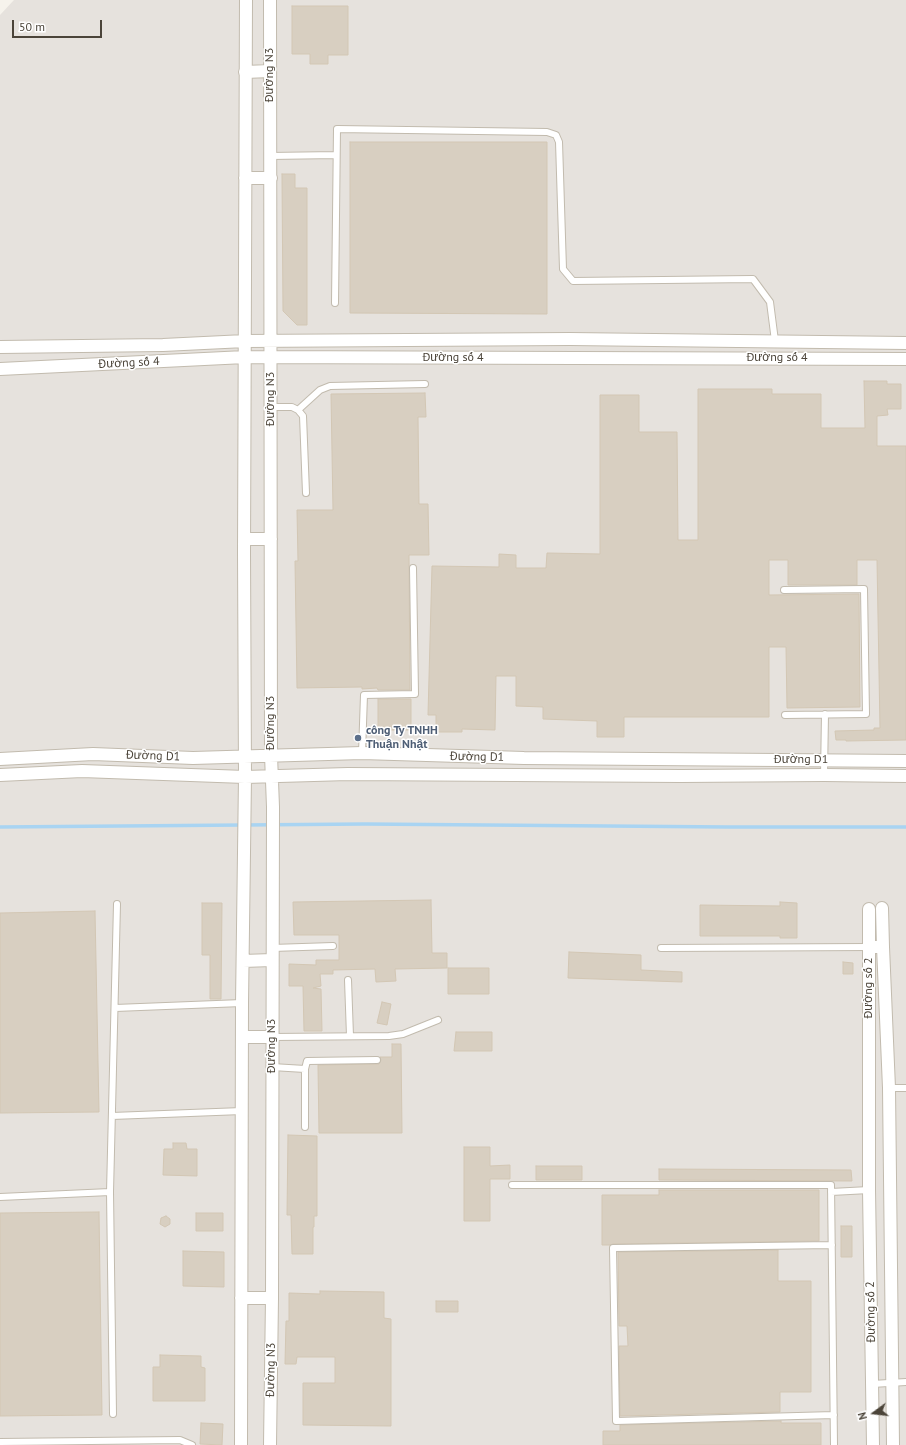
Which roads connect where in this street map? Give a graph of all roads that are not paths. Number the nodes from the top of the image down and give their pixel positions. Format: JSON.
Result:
{"nodes":[{"id":1,"x":246,"y":0,"type":"edge"},
{"id":2,"x":270,"y":0,"type":"edge"},
{"id":3,"x":270,"y":71,"type":"junction"},
{"id":4,"x":246,"y":72,"type":"junction"},
{"id":5,"x":336,"y":155,"type":"junction"},
{"id":6,"x":270,"y":156,"type":"junction"},
{"id":7,"x":246,"y":178,"type":"junction"},
{"id":8,"x":270,"y":178,"type":"junction"},
{"id":9,"x":335,"y":303,"type":"dead end"},
{"id":10,"x":676,"y":340,"type":"junction"},
{"id":11,"x":245,"y":341,"type":"junction"},
{"id":12,"x":775,"y":341,"type":"junction"},
{"id":13,"x":271,"y":342,"type":"junction"},
{"id":14,"x":812,"y":342,"type":"junction"},
{"id":15,"x":906,"y":343,"type":"edge"},
{"id":16,"x":0,"y":346,"type":"edge"},
{"id":17,"x":245,"y":357,"type":"junction"},
{"id":18,"x":271,"y":358,"type":"junction"},
{"id":19,"x":675,"y":358,"type":"junction"},
{"id":20,"x":812,"y":358,"type":"junction"},
{"id":21,"x":906,"y":359,"type":"edge"},
{"id":22,"x":0,"y":369,"type":"edge"},
{"id":23,"x":425,"y":384,"type":"dead end"},
{"id":24,"x":271,"y":407,"type":"junction"},
{"id":25,"x":298,"y":410,"type":"junction"},
{"id":26,"x":306,"y":493,"type":"dead end"},
{"id":27,"x":244,"y":539,"type":"junction"},
{"id":28,"x":271,"y":539,"type":"junction"},
{"id":29,"x":413,"y":568,"type":"dead end"},
{"id":30,"x":784,"y":590,"type":"dead end"},
{"id":31,"x":825,"y":714,"type":"junction"},
{"id":32,"x":785,"y":715,"type":"dead end"},
{"id":33,"x":362,"y":754,"type":"junction"},
{"id":34,"x":271,"y":755,"type":"junction"},
{"id":35,"x":245,"y":757,"type":"junction"},
{"id":36,"x":524,"y":758,"type":"junction"},
{"id":37,"x":0,"y":759,"type":"edge"},
{"id":38,"x":825,"y":760,"type":"junction"},
{"id":39,"x":906,"y":761,"type":"edge"},
{"id":40,"x":0,"y":775,"type":"edge"},
{"id":41,"x":824,"y":775,"type":"junction"},
{"id":42,"x":272,"y":776,"type":"junction"},
{"id":43,"x":524,"y":776,"type":"junction"},
{"id":44,"x":906,"y":776,"type":"edge"},
{"id":45,"x":245,"y":777,"type":"junction"},
{"id":46,"x":117,"y":904,"type":"dead end"},
{"id":47,"x":882,"y":908,"type":"dead end"},
{"id":48,"x":869,"y":909,"type":"dead end"},
{"id":49,"x":333,"y":946,"type":"dead end"},
{"id":50,"x":869,"y":947,"type":"junction"},
{"id":51,"x":883,"y":947,"type":"junction"},
{"id":52,"x":661,"y":948,"type":"dead end"},
{"id":53,"x":272,"y":954,"type":"junction"},
{"id":54,"x":243,"y":961,"type":"junction"},
{"id":55,"x":348,"y":980,"type":"dead end"},
{"id":56,"x":242,"y":1003,"type":"junction"},
{"id":57,"x":115,"y":1008,"type":"junction"},
{"id":58,"x":438,"y":1020,"type":"dead end"},
{"id":59,"x":350,"y":1036,"type":"junction"},
{"id":60,"x":242,"y":1037,"type":"junction"},
{"id":61,"x":272,"y":1037,"type":"junction"},
{"id":62,"x":377,"y":1060,"type":"dead end"},
{"id":63,"x":272,"y":1067,"type":"junction"},
{"id":64,"x":305,"y":1069,"type":"junction"},
{"id":65,"x":889,"y":1088,"type":"junction"},
{"id":66,"x":906,"y":1088,"type":"edge"},
{"id":67,"x":242,"y":1111,"type":"junction"},
{"id":68,"x":112,"y":1116,"type":"junction"},
{"id":69,"x":305,"y":1127,"type":"dead end"},
{"id":70,"x":512,"y":1184,"type":"dead end"},
{"id":71,"x":869,"y":1190,"type":"junction"},
{"id":72,"x":110,"y":1192,"type":"junction"},
{"id":73,"x":831,"y":1192,"type":"junction"},
{"id":74,"x":0,"y":1197,"type":"edge"},
{"id":75,"x":832,"y":1245,"type":"junction"},
{"id":76,"x":241,"y":1298,"type":"junction"},
{"id":77,"x":272,"y":1298,"type":"junction"},
{"id":78,"x":906,"y":1382,"type":"edge"},
{"id":79,"x":892,"y":1383,"type":"junction"},
{"id":80,"x":872,"y":1384,"type":"junction"},
{"id":81,"x":112,"y":1414,"type":"dead end"},
{"id":82,"x":834,"y":1415,"type":"junction"},
{"id":83,"x":0,"y":1442,"type":"edge"},
{"id":84,"x":192,"y":1445,"type":"edge"},
{"id":85,"x":241,"y":1445,"type":"edge"},
{"id":86,"x":270,"y":1445,"type":"edge"},
{"id":87,"x":834,"y":1445,"type":"edge"},
{"id":88,"x":873,"y":1445,"type":"edge"},
{"id":89,"x":893,"y":1445,"type":"edge"}],
"edges":[{"from":1,"to":4,"type":"street","name":"Đường N3"},
{"from":2,"to":3,"type":"street","name":"Đường N3"},
{"from":3,"to":4,"type":"street"},
{"from":3,"to":6,"type":"street","name":"Đường N3"},
{"from":4,"to":7,"type":"street","name":"Đường N3"},
{"from":5,"to":6,"type":"lane"},
{"from":5,"to":9,"type":"lane"},
{"from":5,"to":12,"type":"lane"},
{"from":6,"to":8,"type":"street","name":"Đường N3"},
{"from":7,"to":8,"type":"street"},
{"from":7,"to":11,"type":"street","name":"Đường N3"},
{"from":8,"to":13,"type":"street","name":"Đường N3"},
{"from":10,"to":12,"type":"street","name":"Đường số 4"},
{"from":10,"to":13,"type":"street","name":"Đường số 4"},
{"from":10,"to":19,"type":"street"},
{"from":11,"to":13,"type":"street","name":"Đường số 4"},
{"from":11,"to":16,"type":"street","name":"Đường số 4"},
{"from":11,"to":17,"type":"street","name":"Đường N3"},
{"from":12,"to":14,"type":"street","name":"Đường số 4"},
{"from":13,"to":18,"type":"street","name":"Đường N3"},
{"from":14,"to":15,"type":"street","name":"Đường số 4"},
{"from":14,"to":20,"type":"street"},
{"from":17,"to":18,"type":"street","name":"Đường số 4"},
{"from":17,"to":22,"type":"street","name":"Đường số 4"},
{"from":17,"to":27,"type":"street","name":"Đường N3"},
{"from":18,"to":19,"type":"street","name":"Đường số 4"},
{"from":18,"to":24,"type":"street","name":"Đường N3"},
{"from":19,"to":20,"type":"street","name":"Đường số 4"},
{"from":20,"to":21,"type":"street","name":"Đường số 4"},
{"from":23,"to":25,"type":"lane"},
{"from":24,"to":25,"type":"lane"},
{"from":24,"to":28,"type":"street","name":"Đường N3"},
{"from":25,"to":26,"type":"lane"},
{"from":27,"to":28,"type":"street"},
{"from":27,"to":35,"type":"street","name":"Đường N3"},
{"from":28,"to":34,"type":"street","name":"Đường N3"},
{"from":29,"to":33,"type":"lane"},
{"from":30,"to":31,"type":"lane"},
{"from":31,"to":32,"type":"lane"},
{"from":31,"to":38,"type":"lane"},
{"from":33,"to":34,"type":"street","name":"Đường D1"},
{"from":33,"to":36,"type":"street","name":"Đường D1"},
{"from":34,"to":35,"type":"street","name":"Đường D1"},
{"from":34,"to":42,"type":"street","name":"Đường N3"},
{"from":35,"to":37,"type":"street","name":"Đường D1"},
{"from":35,"to":45,"type":"street","name":"Đường N3"},
{"from":36,"to":38,"type":"street","name":"Đường D1"},
{"from":36,"to":43,"type":"street"},
{"from":38,"to":39,"type":"street","name":"Đường D1"},
{"from":38,"to":41,"type":"lane"},
{"from":40,"to":45,"type":"street","name":"Đường D1"},
{"from":41,"to":43,"type":"street","name":"Đường D1"},
{"from":41,"to":44,"type":"street","name":"Đường D1"},
{"from":42,"to":43,"type":"street","name":"Đường D1"},
{"from":42,"to":45,"type":"street","name":"Đường D1"},
{"from":42,"to":53,"type":"street","name":"Đường N3"},
{"from":45,"to":54,"type":"street","name":"Đường N3"},
{"from":46,"to":57,"type":"lane"},
{"from":47,"to":51,"type":"street"},
{"from":48,"to":50,"type":"street"},
{"from":49,"to":53,"type":"lane"},
{"from":50,"to":51,"type":"street","name":"Đường số 2"},
{"from":50,"to":52,"type":"lane"},
{"from":50,"to":71,"type":"street","name":"Đường số 2"},
{"from":51,"to":65,"type":"street","name":"Đường số 2"},
{"from":53,"to":54,"type":"street"},
{"from":53,"to":61,"type":"street","name":"Đường N3"},
{"from":54,"to":56,"type":"street","name":"Đường N3"},
{"from":55,"to":59,"type":"lane"},
{"from":56,"to":57,"type":"lane"},
{"from":56,"to":60,"type":"street","name":"Đường N3"},
{"from":57,"to":68,"type":"lane"},
{"from":58,"to":59,"type":"lane"},
{"from":59,"to":61,"type":"lane"},
{"from":60,"to":61,"type":"street"},
{"from":60,"to":67,"type":"street","name":"Đường N3"},
{"from":61,"to":63,"type":"street","name":"Đường N3"},
{"from":62,"to":64,"type":"lane"},
{"from":63,"to":64,"type":"lane"},
{"from":63,"to":77,"type":"street","name":"Đường N3"},
{"from":64,"to":69,"type":"lane"},
{"from":65,"to":66,"type":"lane"},
{"from":65,"to":79,"type":"street","name":"Đường số 2"},
{"from":67,"to":68,"type":"lane"},
{"from":67,"to":76,"type":"street","name":"Đường N3"},
{"from":68,"to":72,"type":"lane"},
{"from":70,"to":73,"type":"lane"},
{"from":71,"to":73,"type":"lane"},
{"from":71,"to":80,"type":"street","name":"Đường số 2"},
{"from":72,"to":74,"type":"lane"},
{"from":72,"to":81,"type":"lane"},
{"from":73,"to":75,"type":"lane"},
{"from":75,"to":82,"type":"lane"},
{"from":75,"to":82,"type":"lane"},
{"from":76,"to":77,"type":"street"},
{"from":76,"to":85,"type":"street","name":"Đường N3"},
{"from":77,"to":86,"type":"street","name":"Đường N3"},
{"from":78,"to":79,"type":"lane"},
{"from":79,"to":80,"type":"lane"},
{"from":79,"to":89,"type":"street","name":"Đường số 2"},
{"from":80,"to":88,"type":"street","name":"Đường số 2"},
{"from":82,"to":87,"type":"lane"},
{"from":83,"to":84,"type":"lane"}]}
